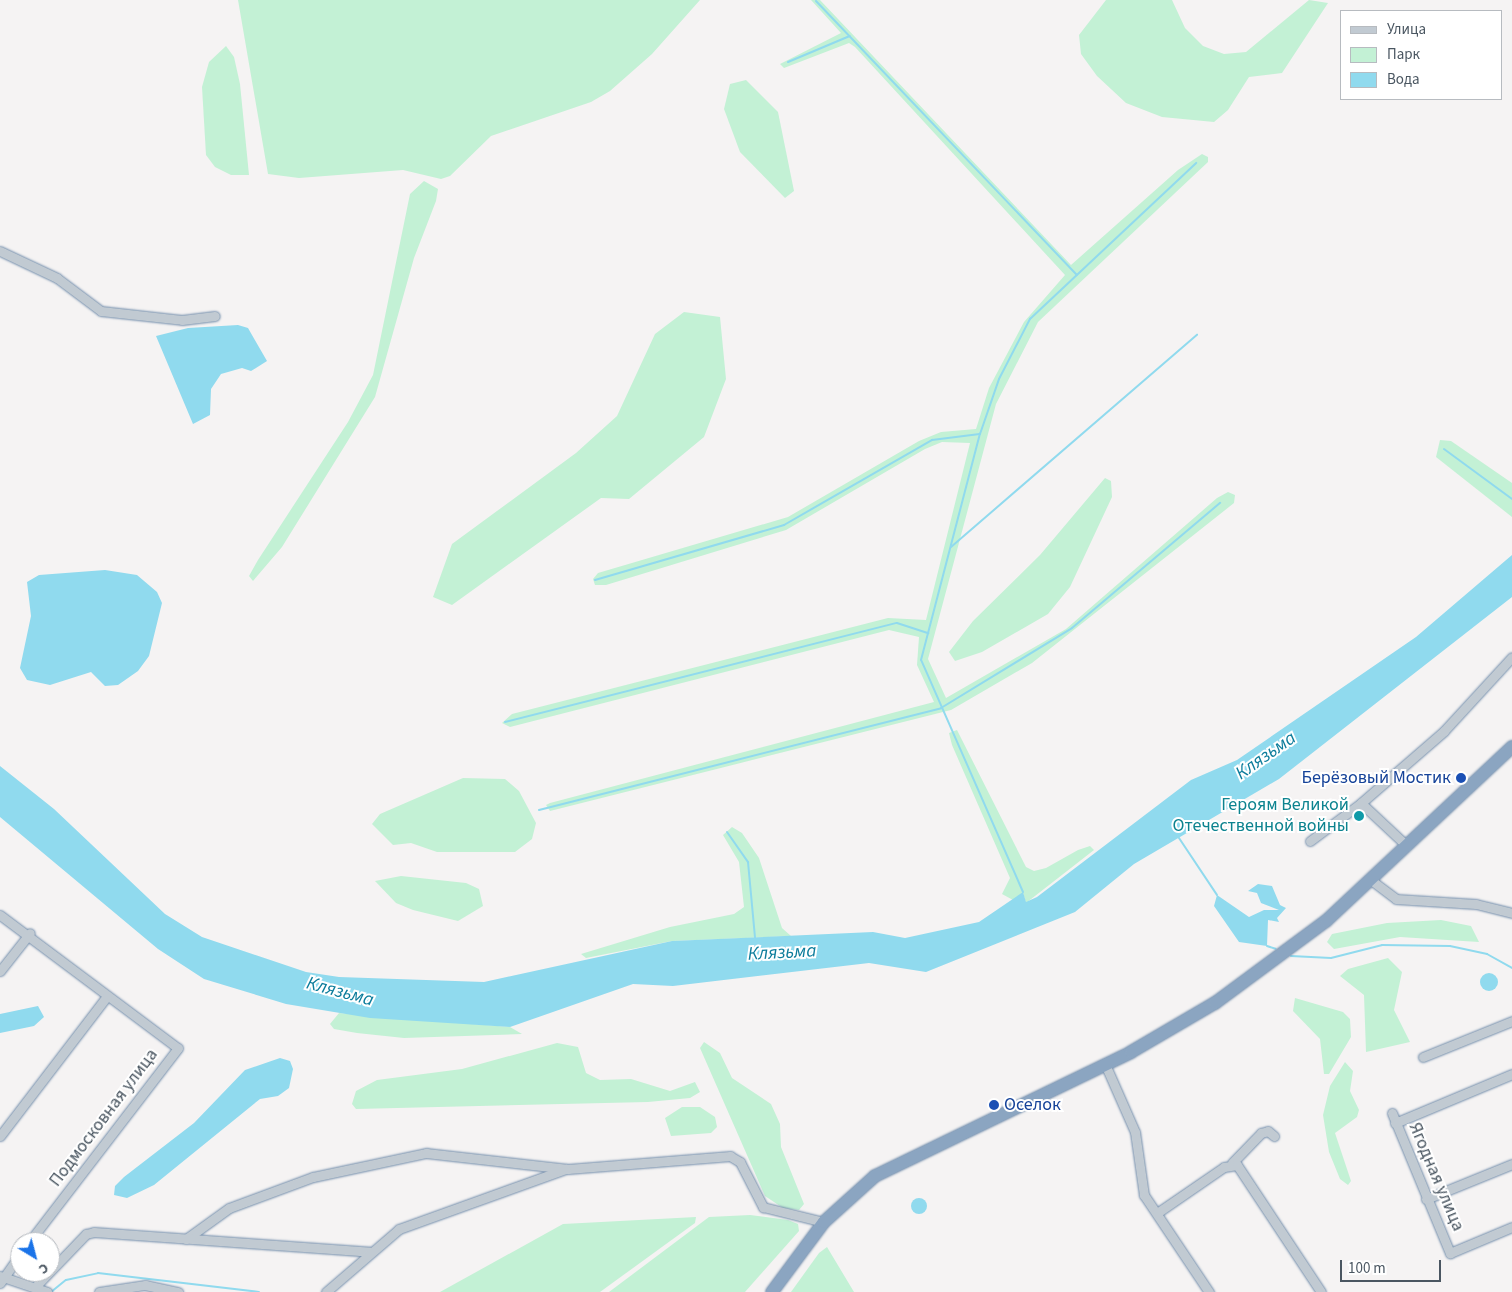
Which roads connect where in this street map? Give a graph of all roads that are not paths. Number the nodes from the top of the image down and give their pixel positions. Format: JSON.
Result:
{"nodes":[{"id":1,"x":0,"y":251,"type":"edge"},
{"id":2,"x":215,"y":316,"type":"dead end"},
{"id":3,"x":1512,"y":657,"type":"edge"},
{"id":4,"x":1512,"y":747,"type":"edge"},
{"id":5,"x":1361,"y":803,"type":"junction"},
{"id":6,"x":1310,"y":842,"type":"dead end"},
{"id":7,"x":1406,"y":846,"type":"junction"},
{"id":8,"x":1371,"y":880,"type":"junction"},
{"id":9,"x":1512,"y":913,"type":"edge"},
{"id":10,"x":0,"y":915,"type":"edge"},
{"id":11,"x":30,"y":933,"type":"junction"},
{"id":12,"x":0,"y":971,"type":"edge"},
{"id":13,"x":107,"y":996,"type":"junction"},
{"id":14,"x":1512,"y":1021,"type":"edge"},
{"id":15,"x":1423,"y":1057,"type":"dead end"},
{"id":16,"x":1106,"y":1064,"type":"junction"},
{"id":17,"x":1512,"y":1074,"type":"edge"},
{"id":18,"x":1392,"y":1113,"type":"dead end"},
{"id":19,"x":1395,"y":1123,"type":"junction"},
{"id":20,"x":0,"y":1136,"type":"edge"},
{"id":21,"x":1274,"y":1136,"type":"dead end"},
{"id":22,"x":1232,"y":1163,"type":"junction"},
{"id":23,"x":1512,"y":1164,"type":"edge"},
{"id":24,"x":568,"y":1168,"type":"junction"},
{"id":25,"x":1426,"y":1199,"type":"junction"},
{"id":26,"x":1157,"y":1213,"type":"junction"},
{"id":27,"x":824,"y":1222,"type":"junction"},
{"id":28,"x":1512,"y":1227,"type":"edge"},
{"id":29,"x":37,"y":1232,"type":"edge"},
{"id":30,"x":186,"y":1239,"type":"junction"},
{"id":31,"x":370,"y":1252,"type":"junction"},
{"id":32,"x":10,"y":1267,"type":"edge"},
{"id":33,"x":1,"y":1279,"type":"edge"},
{"id":34,"x":35,"y":1287,"type":"junction"},
{"id":35,"x":118,"y":1290,"type":"edge"},
{"id":36,"x":46,"y":1292,"type":"edge"},
{"id":37,"x":99,"y":1292,"type":"edge"},
{"id":38,"x":178,"y":1292,"type":"edge"},
{"id":39,"x":326,"y":1292,"type":"edge"},
{"id":40,"x":772,"y":1292,"type":"edge"},
{"id":41,"x":1209,"y":1292,"type":"edge"},
{"id":42,"x":1321,"y":1292,"type":"edge"}],
"edges":[{"from":1,"to":2,"type":"street"},
{"from":3,"to":5,"type":"street"},
{"from":4,"to":7,"type":"highway"},
{"from":5,"to":6,"type":"street"},
{"from":5,"to":7,"type":"street"},
{"from":7,"to":8,"type":"highway"},
{"from":8,"to":9,"type":"street"},
{"from":8,"to":16,"type":"highway"},
{"from":10,"to":11,"type":"street","name":"Подмосковная улица"},
{"from":11,"to":12,"type":"street"},
{"from":11,"to":13,"type":"street","name":"Подмосковная улица"},
{"from":13,"to":20,"type":"street"},
{"from":13,"to":29,"type":"street","name":"Подмосковная улица"},
{"from":14,"to":15,"type":"street"},
{"from":16,"to":26,"type":"street"},
{"from":16,"to":27,"type":"highway"},
{"from":17,"to":19,"type":"street"},
{"from":18,"to":19,"type":"street","name":"Ягодная улица"},
{"from":19,"to":25,"type":"street","name":"Ягодная улица"},
{"from":21,"to":22,"type":"street"},
{"from":22,"to":26,"type":"street"},
{"from":22,"to":42,"type":"street"},
{"from":23,"to":25,"type":"street"},
{"from":24,"to":27,"type":"street"},
{"from":24,"to":30,"type":"street"},
{"from":24,"to":31,"type":"street"},
{"from":25,"to":28,"type":"street","name":"Ягодная улица"},
{"from":26,"to":41,"type":"street"},
{"from":27,"to":40,"type":"highway"},
{"from":30,"to":31,"type":"street"},
{"from":30,"to":34,"type":"street"},
{"from":31,"to":39,"type":"street"},
{"from":32,"to":33,"type":"street"},
{"from":33,"to":34,"type":"street"},
{"from":34,"to":36,"type":"street"},
{"from":35,"to":37,"type":"street"},
{"from":35,"to":38,"type":"street"}]}
